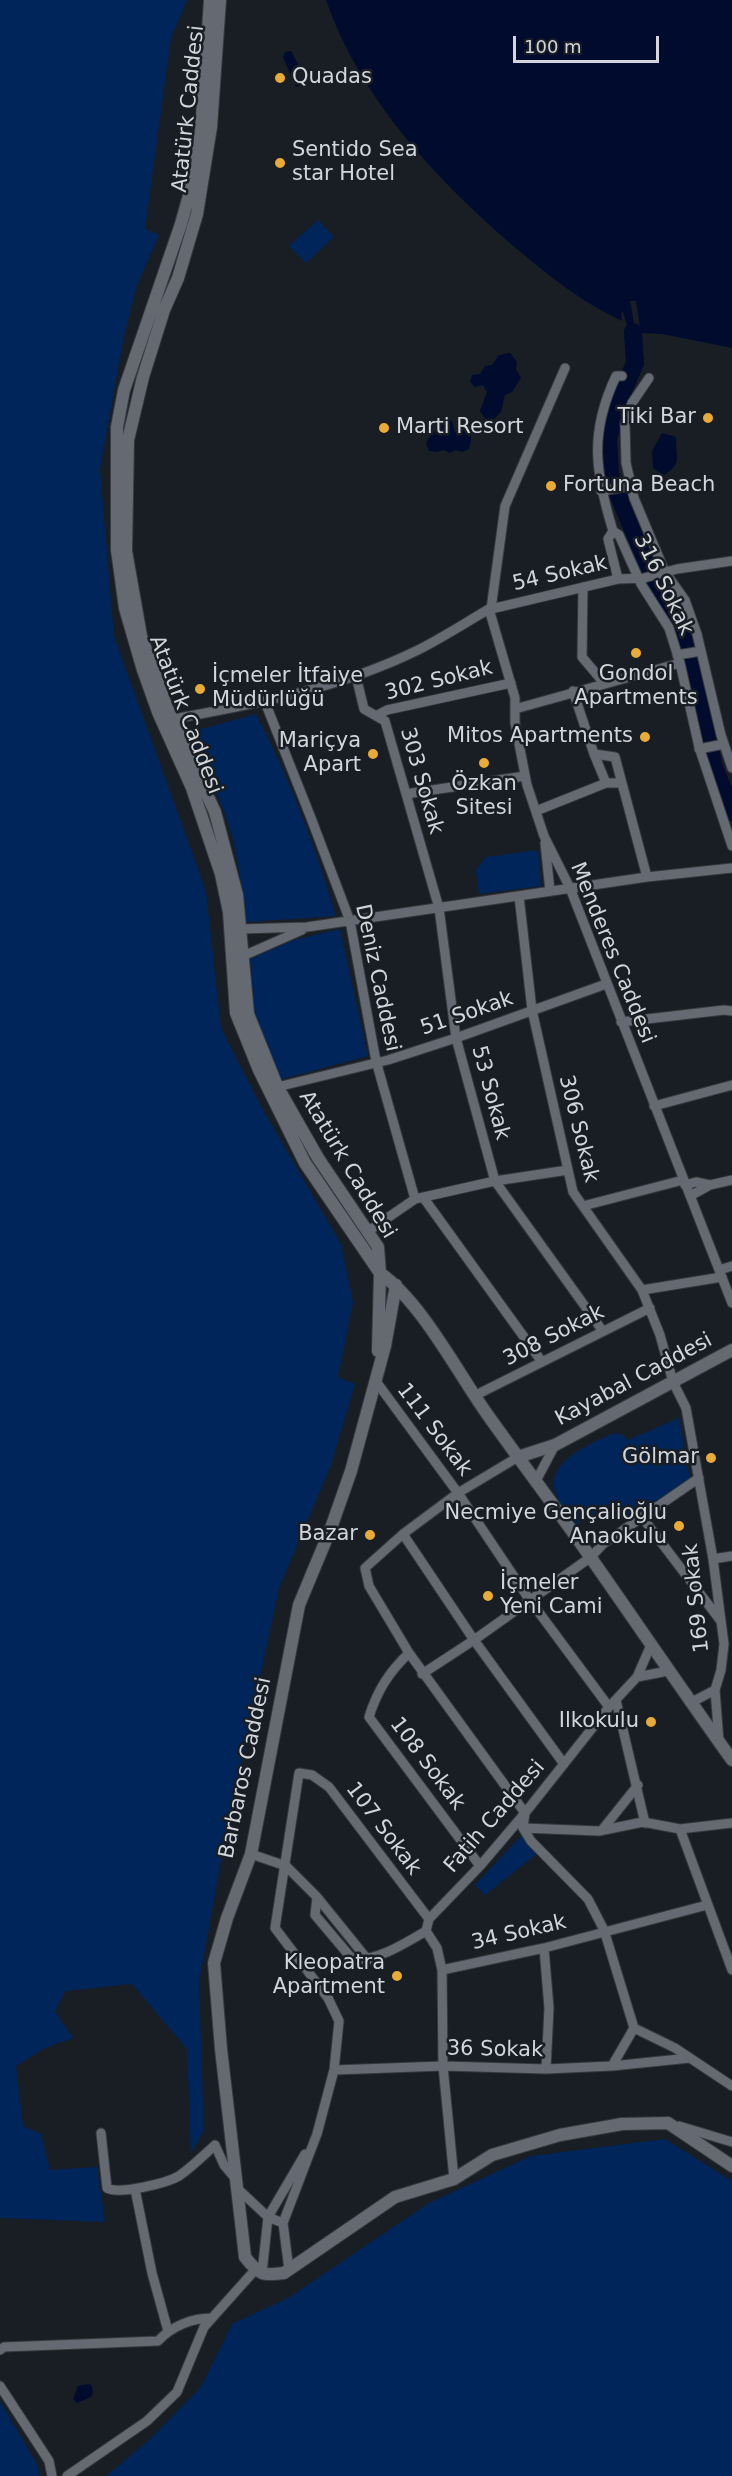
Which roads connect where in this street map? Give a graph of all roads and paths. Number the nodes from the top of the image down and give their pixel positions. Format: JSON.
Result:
{"nodes":[{"id":1,"x":210,"y":0,"type":"edge"},
{"id":2,"x":220,"y":0,"type":"edge"},
{"id":3,"x":565,"y":368,"type":"dead end"},
{"id":4,"x":619,"y":376,"type":"dead end"},
{"id":5,"x":649,"y":378,"type":"dead end"},
{"id":6,"x":627,"y":487,"type":"junction"},
{"id":7,"x":603,"y":491,"type":"junction"},
{"id":8,"x":613,"y":531,"type":"junction"},
{"id":9,"x":732,"y":561,"type":"edge"},
{"id":10,"x":661,"y":574,"type":"junction"},
{"id":11,"x":641,"y":578,"type":"junction"},
{"id":12,"x":618,"y":579,"type":"junction"},
{"id":13,"x":583,"y":587,"type":"junction"},
{"id":14,"x":490,"y":609,"type":"junction"},
{"id":15,"x":698,"y":651,"type":"junction"},
{"id":16,"x":680,"y":657,"type":"junction"},
{"id":17,"x":356,"y":676,"type":"junction"},
{"id":18,"x":511,"y":683,"type":"junction"},
{"id":19,"x":604,"y":683,"type":"junction"},
{"id":20,"x":573,"y":691,"type":"junction"},
{"id":21,"x":265,"y":702,"type":"junction"},
{"id":22,"x":515,"y":708,"type":"junction"},
{"id":23,"x":376,"y":716,"type":"junction"},
{"id":24,"x":172,"y":719,"type":"junction"},
{"id":25,"x":721,"y":745,"type":"junction"},
{"id":26,"x":702,"y":748,"type":"junction"},
{"id":27,"x":594,"y":754,"type":"junction"},
{"id":28,"x":732,"y":768,"type":"edge"},
{"id":29,"x":525,"y":776,"type":"junction"},
{"id":30,"x":606,"y":783,"type":"junction"},
{"id":31,"x":622,"y":783,"type":"junction"},
{"id":32,"x":406,"y":794,"type":"junction"},
{"id":33,"x":536,"y":811,"type":"junction"},
{"id":34,"x":544,"y":836,"type":"junction"},
{"id":35,"x":732,"y":846,"type":"edge"},
{"id":36,"x":732,"y":868,"type":"edge"},
{"id":37,"x":647,"y":877,"type":"junction"},
{"id":38,"x":570,"y":888,"type":"junction"},
{"id":39,"x":550,"y":891,"type":"junction"},
{"id":40,"x":519,"y":896,"type":"junction"},
{"id":41,"x":439,"y":908,"type":"junction"},
{"id":42,"x":350,"y":921,"type":"junction"},
{"id":43,"x":307,"y":927,"type":"junction"},
{"id":44,"x":235,"y":931,"type":"junction"},
{"id":45,"x":231,"y":950,"type":"junction"},
{"id":46,"x":243,"y":956,"type":"junction"},
{"id":47,"x":606,"y":984,"type":"junction"},
{"id":48,"x":532,"y":1010,"type":"junction"},
{"id":49,"x":732,"y":1011,"type":"edge"},
{"id":50,"x":621,"y":1022,"type":"junction"},
{"id":51,"x":456,"y":1038,"type":"junction"},
{"id":52,"x":376,"y":1061,"type":"junction"},
{"id":53,"x":732,"y":1085,"type":"edge"},
{"id":54,"x":273,"y":1088,"type":"junction"},
{"id":55,"x":654,"y":1106,"type":"junction"},
{"id":56,"x":568,"y":1170,"type":"junction"},
{"id":57,"x":732,"y":1180,"type":"edge"},
{"id":58,"x":495,"y":1181,"type":"junction"},
{"id":59,"x":684,"y":1183,"type":"junction"},
{"id":60,"x":710,"y":1185,"type":"junction"},
{"id":61,"x":690,"y":1197,"type":"junction"},
{"id":62,"x":419,"y":1198,"type":"junction"},
{"id":63,"x":583,"y":1206,"type":"junction"},
{"id":64,"x":367,"y":1232,"type":"junction"},
{"id":65,"x":732,"y":1266,"type":"edge"},
{"id":66,"x":380,"y":1273,"type":"junction"},
{"id":67,"x":720,"y":1273,"type":"junction"},
{"id":68,"x":396,"y":1285,"type":"junction"},
{"id":69,"x":642,"y":1290,"type":"junction"},
{"id":70,"x":732,"y":1303,"type":"edge"},
{"id":71,"x":650,"y":1308,"type":"junction"},
{"id":72,"x":602,"y":1330,"type":"junction"},
{"id":73,"x":732,"y":1350,"type":"edge"},
{"id":74,"x":543,"y":1362,"type":"junction"},
{"id":75,"x":376,"y":1375,"type":"junction"},
{"id":76,"x":674,"y":1382,"type":"junction"},
{"id":77,"x":474,"y":1396,"type":"junction"},
{"id":78,"x":555,"y":1445,"type":"junction"},
{"id":79,"x":518,"y":1457,"type":"junction"},
{"id":80,"x":699,"y":1478,"type":"junction"},
{"id":81,"x":536,"y":1481,"type":"junction"},
{"id":82,"x":458,"y":1493,"type":"junction"},
{"id":83,"x":642,"y":1517,"type":"junction"},
{"id":84,"x":403,"y":1534,"type":"junction"},
{"id":85,"x":732,"y":1556,"type":"edge"},
{"id":86,"x":591,"y":1557,"type":"junction"},
{"id":87,"x":713,"y":1558,"type":"junction"},
{"id":88,"x":529,"y":1599,"type":"junction"},
{"id":89,"x":721,"y":1622,"type":"junction"},
{"id":90,"x":474,"y":1640,"type":"junction"},
{"id":91,"x":651,"y":1645,"type":"junction"},
{"id":92,"x":409,"y":1653,"type":"junction"},
{"id":93,"x":721,"y":1670,"type":"junction"},
{"id":94,"x":732,"y":1670,"type":"edge"},
{"id":95,"x":668,"y":1671,"type":"junction"},
{"id":96,"x":423,"y":1674,"type":"junction"},
{"id":97,"x":637,"y":1677,"type":"junction"},
{"id":98,"x":715,"y":1690,"type":"junction"},
{"id":99,"x":613,"y":1703,"type":"junction"},
{"id":100,"x":690,"y":1703,"type":"junction"},
{"id":101,"x":719,"y":1742,"type":"junction"},
{"id":102,"x":732,"y":1760,"type":"edge"},
{"id":103,"x":564,"y":1764,"type":"junction"},
{"id":104,"x":638,"y":1785,"type":"junction"},
{"id":105,"x":525,"y":1812,"type":"junction"},
{"id":106,"x":645,"y":1823,"type":"junction"},
{"id":107,"x":732,"y":1823,"type":"edge"},
{"id":108,"x":523,"y":1828,"type":"junction"},
{"id":109,"x":680,"y":1829,"type":"junction"},
{"id":110,"x":602,"y":1830,"type":"junction"},
{"id":111,"x":251,"y":1854,"type":"junction"},
{"id":112,"x":284,"y":1865,"type":"junction"},
{"id":113,"x":480,"y":1866,"type":"junction"},
{"id":114,"x":707,"y":1905,"type":"junction"},
{"id":115,"x":429,"y":1919,"type":"junction"},
{"id":116,"x":604,"y":1930,"type":"junction"},
{"id":117,"x":426,"y":1931,"type":"junction"},
{"id":118,"x":544,"y":1948,"type":"junction"},
{"id":119,"x":442,"y":1970,"type":"junction"},
{"id":120,"x":732,"y":1970,"type":"edge"},
{"id":121,"x":634,"y":2028,"type":"junction"},
{"id":122,"x":690,"y":2058,"type":"junction"},
{"id":123,"x":444,"y":2066,"type":"junction"},
{"id":124,"x":612,"y":2066,"type":"junction"},
{"id":125,"x":546,"y":2069,"type":"junction"},
{"id":126,"x":334,"y":2070,"type":"junction"},
{"id":127,"x":732,"y":2086,"type":"edge"},
{"id":128,"x":668,"y":2123,"type":"junction"},
{"id":129,"x":101,"y":2133,"type":"dead end"},
{"id":130,"x":317,"y":2134,"type":"junction"},
{"id":131,"x":732,"y":2142,"type":"edge"},
{"id":132,"x":732,"y":2166,"type":"edge"},
{"id":133,"x":454,"y":2179,"type":"junction"},
{"id":134,"x":237,"y":2184,"type":"junction"},
{"id":135,"x":135,"y":2189,"type":"junction"},
{"id":136,"x":268,"y":2217,"type":"junction"},
{"id":137,"x":283,"y":2223,"type":"junction"},
{"id":138,"x":287,"y":2271,"type":"junction"},
{"id":139,"x":258,"y":2272,"type":"junction"},
{"id":140,"x":212,"y":2318,"type":"junction"},
{"id":141,"x":168,"y":2331,"type":"junction"},
{"id":142,"x":0,"y":2350,"type":"edge"},
{"id":143,"x":0,"y":2386,"type":"edge"},
{"id":144,"x":52,"y":2476,"type":"edge"},
{"id":145,"x":67,"y":2476,"type":"edge"}],
"edges":[{"from":1,"to":44,"type":"street","name":"Atatürk Caddesi"},
{"from":2,"to":24,"type":"street","name":"Atatürk Caddesi"},
{"from":3,"to":14,"type":"street"},
{"from":4,"to":7,"type":"street","name":"316 Sokak"},
{"from":5,"to":6,"type":"street"},
{"from":6,"to":7,"type":"street"},
{"from":6,"to":10,"type":"street"},
{"from":7,"to":8,"type":"street","name":"316 Sokak"},
{"from":8,"to":11,"type":"street","name":"316 Sokak"},
{"from":8,"to":12,"type":"street"},
{"from":9,"to":10,"type":"street","name":"54 Sokak"},
{"from":10,"to":11,"type":"street","name":"54 Sokak"},
{"from":10,"to":15,"type":"street"},
{"from":11,"to":12,"type":"street","name":"54 Sokak"},
{"from":11,"to":16,"type":"street","name":"316 Sokak"},
{"from":12,"to":13,"type":"street","name":"54 Sokak"},
{"from":13,"to":14,"type":"street","name":"54 Sokak"},
{"from":13,"to":19,"type":"street"},
{"from":14,"to":17,"type":"street","name":"54 Sokak"},
{"from":14,"to":18,"type":"street","name":"Menderes Caddesi"},
{"from":15,"to":16,"type":"street"},
{"from":15,"to":25,"type":"street"},
{"from":16,"to":19,"type":"street"},
{"from":16,"to":26,"type":"street","name":"316 Sokak"},
{"from":17,"to":21,"type":"street","name":"54 Sokak"},
{"from":17,"to":23,"type":"street","name":"303 Sokak"},
{"from":18,"to":22,"type":"street","name":"Menderes Caddesi"},
{"from":18,"to":23,"type":"street","name":"302 Sokak"},
{"from":19,"to":20,"type":"street"},
{"from":20,"to":22,"type":"street"},
{"from":20,"to":27,"type":"street"},
{"from":21,"to":24,"type":"street","name":"54 Sokak"},
{"from":21,"to":42,"type":"street","name":"Deniz Caddesi"},
{"from":22,"to":29,"type":"street","name":"Menderes Caddesi"},
{"from":23,"to":32,"type":"street","name":"303 Sokak"},
{"from":24,"to":44,"type":"street","name":"Atatürk Caddesi"},
{"from":25,"to":26,"type":"street"},
{"from":25,"to":28,"type":"street"},
{"from":26,"to":35,"type":"street","name":"316 Sokak"},
{"from":27,"to":30,"type":"street"},
{"from":27,"to":31,"type":"street"},
{"from":29,"to":32,"type":"street"},
{"from":29,"to":33,"type":"street","name":"Menderes Caddesi"},
{"from":30,"to":31,"type":"street"},
{"from":30,"to":33,"type":"street"},
{"from":31,"to":37,"type":"street"},
{"from":32,"to":41,"type":"street","name":"303 Sokak"},
{"from":33,"to":34,"type":"street","name":"Menderes Caddesi"},
{"from":34,"to":38,"type":"street","name":"Menderes Caddesi"},
{"from":34,"to":39,"type":"street"},
{"from":36,"to":37,"type":"street"},
{"from":37,"to":38,"type":"street"},
{"from":38,"to":39,"type":"street"},
{"from":38,"to":47,"type":"street","name":"Menderes Caddesi"},
{"from":39,"to":40,"type":"street"},
{"from":40,"to":41,"type":"street"},
{"from":40,"to":48,"type":"street","name":"306 Sokak"},
{"from":41,"to":42,"type":"street"},
{"from":41,"to":51,"type":"street","name":"53 Sokak"},
{"from":42,"to":43,"type":"street"},
{"from":42,"to":52,"type":"street","name":"Deniz Caddesi"},
{"from":43,"to":44,"type":"street"},
{"from":43,"to":46,"type":"street"},
{"from":44,"to":45,"type":"street","name":"Atatürk Caddesi"},
{"from":44,"to":46,"type":"street","name":"Atatürk Caddesi"},
{"from":45,"to":46,"type":"street"},
{"from":45,"to":54,"type":"street","name":"Atatürk Caddesi"},
{"from":46,"to":54,"type":"street","name":"Atatürk Caddesi"},
{"from":47,"to":48,"type":"street","name":"51 Sokak"},
{"from":47,"to":50,"type":"street","name":"Menderes Caddesi"},
{"from":48,"to":51,"type":"street","name":"51 Sokak"},
{"from":48,"to":56,"type":"street","name":"306 Sokak"},
{"from":49,"to":50,"type":"street"},
{"from":50,"to":55,"type":"street","name":"Menderes Caddesi"},
{"from":51,"to":52,"type":"street","name":"51 Sokak"},
{"from":51,"to":58,"type":"street","name":"53 Sokak"},
{"from":52,"to":54,"type":"street","name":"51 Sokak"},
{"from":52,"to":62,"type":"street","name":"Deniz Caddesi"},
{"from":53,"to":55,"type":"street"},
{"from":54,"to":64,"type":"street","name":"Atatürk Caddesi"},
{"from":54,"to":66,"type":"street","name":"Atatürk Caddesi"},
{"from":55,"to":59,"type":"street","name":"Menderes Caddesi"},
{"from":56,"to":58,"type":"street"},
{"from":56,"to":63,"type":"street","name":"306 Sokak"},
{"from":57,"to":60,"type":"street"},
{"from":58,"to":62,"type":"street"},
{"from":58,"to":72,"type":"street"},
{"from":59,"to":60,"type":"street"},
{"from":59,"to":61,"type":"street","name":"Menderes Caddesi"},
{"from":59,"to":63,"type":"street"},
{"from":60,"to":61,"type":"street"},
{"from":61,"to":67,"type":"street","name":"Menderes Caddesi"},
{"from":62,"to":64,"type":"street"},
{"from":62,"to":74,"type":"street","name":"Deniz Caddesi"},
{"from":63,"to":69,"type":"street","name":"306 Sokak"},
{"from":64,"to":66,"type":"street","name":"Atatürk Caddesi"},
{"from":65,"to":67,"type":"street"},
{"from":66,"to":68,"type":"street","name":"Atatürk Caddesi"},
{"from":66,"to":75,"type":"street","name":"Atatürk Caddesi"},
{"from":67,"to":69,"type":"street"},
{"from":67,"to":70,"type":"street","name":"Menderes Caddesi"},
{"from":68,"to":75,"type":"street","name":"Barbaros Caddesi"},
{"from":68,"to":77,"type":"street","name":"Atatürk Caddesi"},
{"from":69,"to":71,"type":"street","name":"306 Sokak"},
{"from":71,"to":72,"type":"street","name":"308 Sokak"},
{"from":71,"to":76,"type":"street","name":"306 Sokak"},
{"from":72,"to":74,"type":"street","name":"308 Sokak"},
{"from":73,"to":76,"type":"street","name":"Kayabal Caddesi"},
{"from":74,"to":77,"type":"street","name":"308 Sokak"},
{"from":75,"to":82,"type":"street","name":"111 Sokak"},
{"from":75,"to":111,"type":"street","name":"Barbaros Caddesi"},
{"from":76,"to":78,"type":"street","name":"Kayabal Caddesi"},
{"from":76,"to":80,"type":"street","name":"169 Sokak"},
{"from":77,"to":79,"type":"street","name":"Atatürk Caddesi"},
{"from":78,"to":79,"type":"street","name":"Kayabal Caddesi"},
{"from":78,"to":81,"type":"street"},
{"from":79,"to":81,"type":"street","name":"Atatürk Caddesi"},
{"from":79,"to":82,"type":"street"},
{"from":80,"to":83,"type":"street"},
{"from":80,"to":87,"type":"street","name":"169 Sokak"},
{"from":81,"to":86,"type":"street","name":"Atatürk Caddesi"},
{"from":82,"to":84,"type":"street"},
{"from":82,"to":88,"type":"street","name":"111 Sokak"},
{"from":83,"to":86,"type":"street"},
{"from":83,"to":89,"type":"street"},
{"from":84,"to":90,"type":"street"},
{"from":84,"to":92,"type":"street"},
{"from":85,"to":87,"type":"street"},
{"from":86,"to":88,"type":"street"},
{"from":86,"to":91,"type":"street","name":"Atatürk Caddesi"},
{"from":87,"to":89,"type":"street","name":"169 Sokak"},
{"from":88,"to":90,"type":"street"},
{"from":88,"to":99,"type":"street","name":"111 Sokak"},
{"from":89,"to":93,"type":"street","name":"169 Sokak"},
{"from":90,"to":96,"type":"street"},
{"from":90,"to":103,"type":"street"},
{"from":91,"to":95,"type":"street","name":"Atatürk Caddesi"},
{"from":91,"to":97,"type":"street","name":"Fatih Caddesi"},
{"from":92,"to":96,"type":"street"},
{"from":92,"to":113,"type":"street","name":"108 Sokak"},
{"from":93,"to":94,"type":"street"},
{"from":93,"to":98,"type":"street","name":"169 Sokak"},
{"from":95,"to":97,"type":"street"},
{"from":95,"to":100,"type":"street","name":"Atatürk Caddesi"},
{"from":96,"to":105,"type":"street"},
{"from":97,"to":99,"type":"street","name":"Fatih Caddesi"},
{"from":98,"to":100,"type":"street"},
{"from":98,"to":101,"type":"street","name":"169 Sokak"},
{"from":99,"to":103,"type":"street","name":"Fatih Caddesi"},
{"from":99,"to":104,"type":"street"},
{"from":100,"to":101,"type":"street","name":"Atatürk Caddesi"},
{"from":101,"to":102,"type":"street","name":"Atatürk Caddesi"},
{"from":103,"to":105,"type":"street","name":"Fatih Caddesi"},
{"from":104,"to":106,"type":"street"},
{"from":104,"to":110,"type":"street"},
{"from":105,"to":108,"type":"street"},
{"from":105,"to":113,"type":"street","name":"Fatih Caddesi"},
{"from":106,"to":109,"type":"street"},
{"from":106,"to":110,"type":"street"},
{"from":107,"to":109,"type":"street"},
{"from":108,"to":110,"type":"street"},
{"from":108,"to":116,"type":"street"},
{"from":109,"to":114,"type":"street"},
{"from":111,"to":112,"type":"street"},
{"from":111,"to":134,"type":"street","name":"Barbaros Caddesi"},
{"from":112,"to":115,"type":"street","name":"107 Sokak"},
{"from":112,"to":117,"type":"street"},
{"from":112,"to":126,"type":"street"},
{"from":113,"to":115,"type":"street","name":"Fatih Caddesi"},
{"from":114,"to":116,"type":"street","name":"34 Sokak"},
{"from":114,"to":120,"type":"street"},
{"from":115,"to":117,"type":"street","name":"Fatih Caddesi"},
{"from":116,"to":118,"type":"street","name":"34 Sokak"},
{"from":116,"to":121,"type":"street"},
{"from":117,"to":119,"type":"street"},
{"from":118,"to":119,"type":"street","name":"34 Sokak"},
{"from":118,"to":125,"type":"street"},
{"from":119,"to":123,"type":"street"},
{"from":121,"to":122,"type":"street"},
{"from":121,"to":124,"type":"street"},
{"from":122,"to":124,"type":"street","name":"36 Sokak"},
{"from":122,"to":127,"type":"street"},
{"from":123,"to":125,"type":"street","name":"36 Sokak"},
{"from":123,"to":126,"type":"street","name":"36 Sokak"},
{"from":123,"to":133,"type":"street"},
{"from":124,"to":125,"type":"street","name":"36 Sokak"},
{"from":126,"to":130,"type":"street"},
{"from":128,"to":131,"type":"street"},
{"from":128,"to":132,"type":"street"},
{"from":128,"to":133,"type":"street"},
{"from":129,"to":135,"type":"street"},
{"from":130,"to":136,"type":"street"},
{"from":130,"to":137,"type":"street"},
{"from":133,"to":138,"type":"street"},
{"from":134,"to":135,"type":"street"},
{"from":134,"to":136,"type":"street"},
{"from":134,"to":139,"type":"street","name":"Barbaros Caddesi"},
{"from":135,"to":141,"type":"street"},
{"from":136,"to":137,"type":"street"},
{"from":136,"to":139,"type":"street"},
{"from":137,"to":138,"type":"street"},
{"from":138,"to":139,"type":"street"},
{"from":139,"to":140,"type":"street"},
{"from":140,"to":141,"type":"street"},
{"from":140,"to":145,"type":"street"},
{"from":141,"to":142,"type":"street"},
{"from":143,"to":144,"type":"street"}]}
